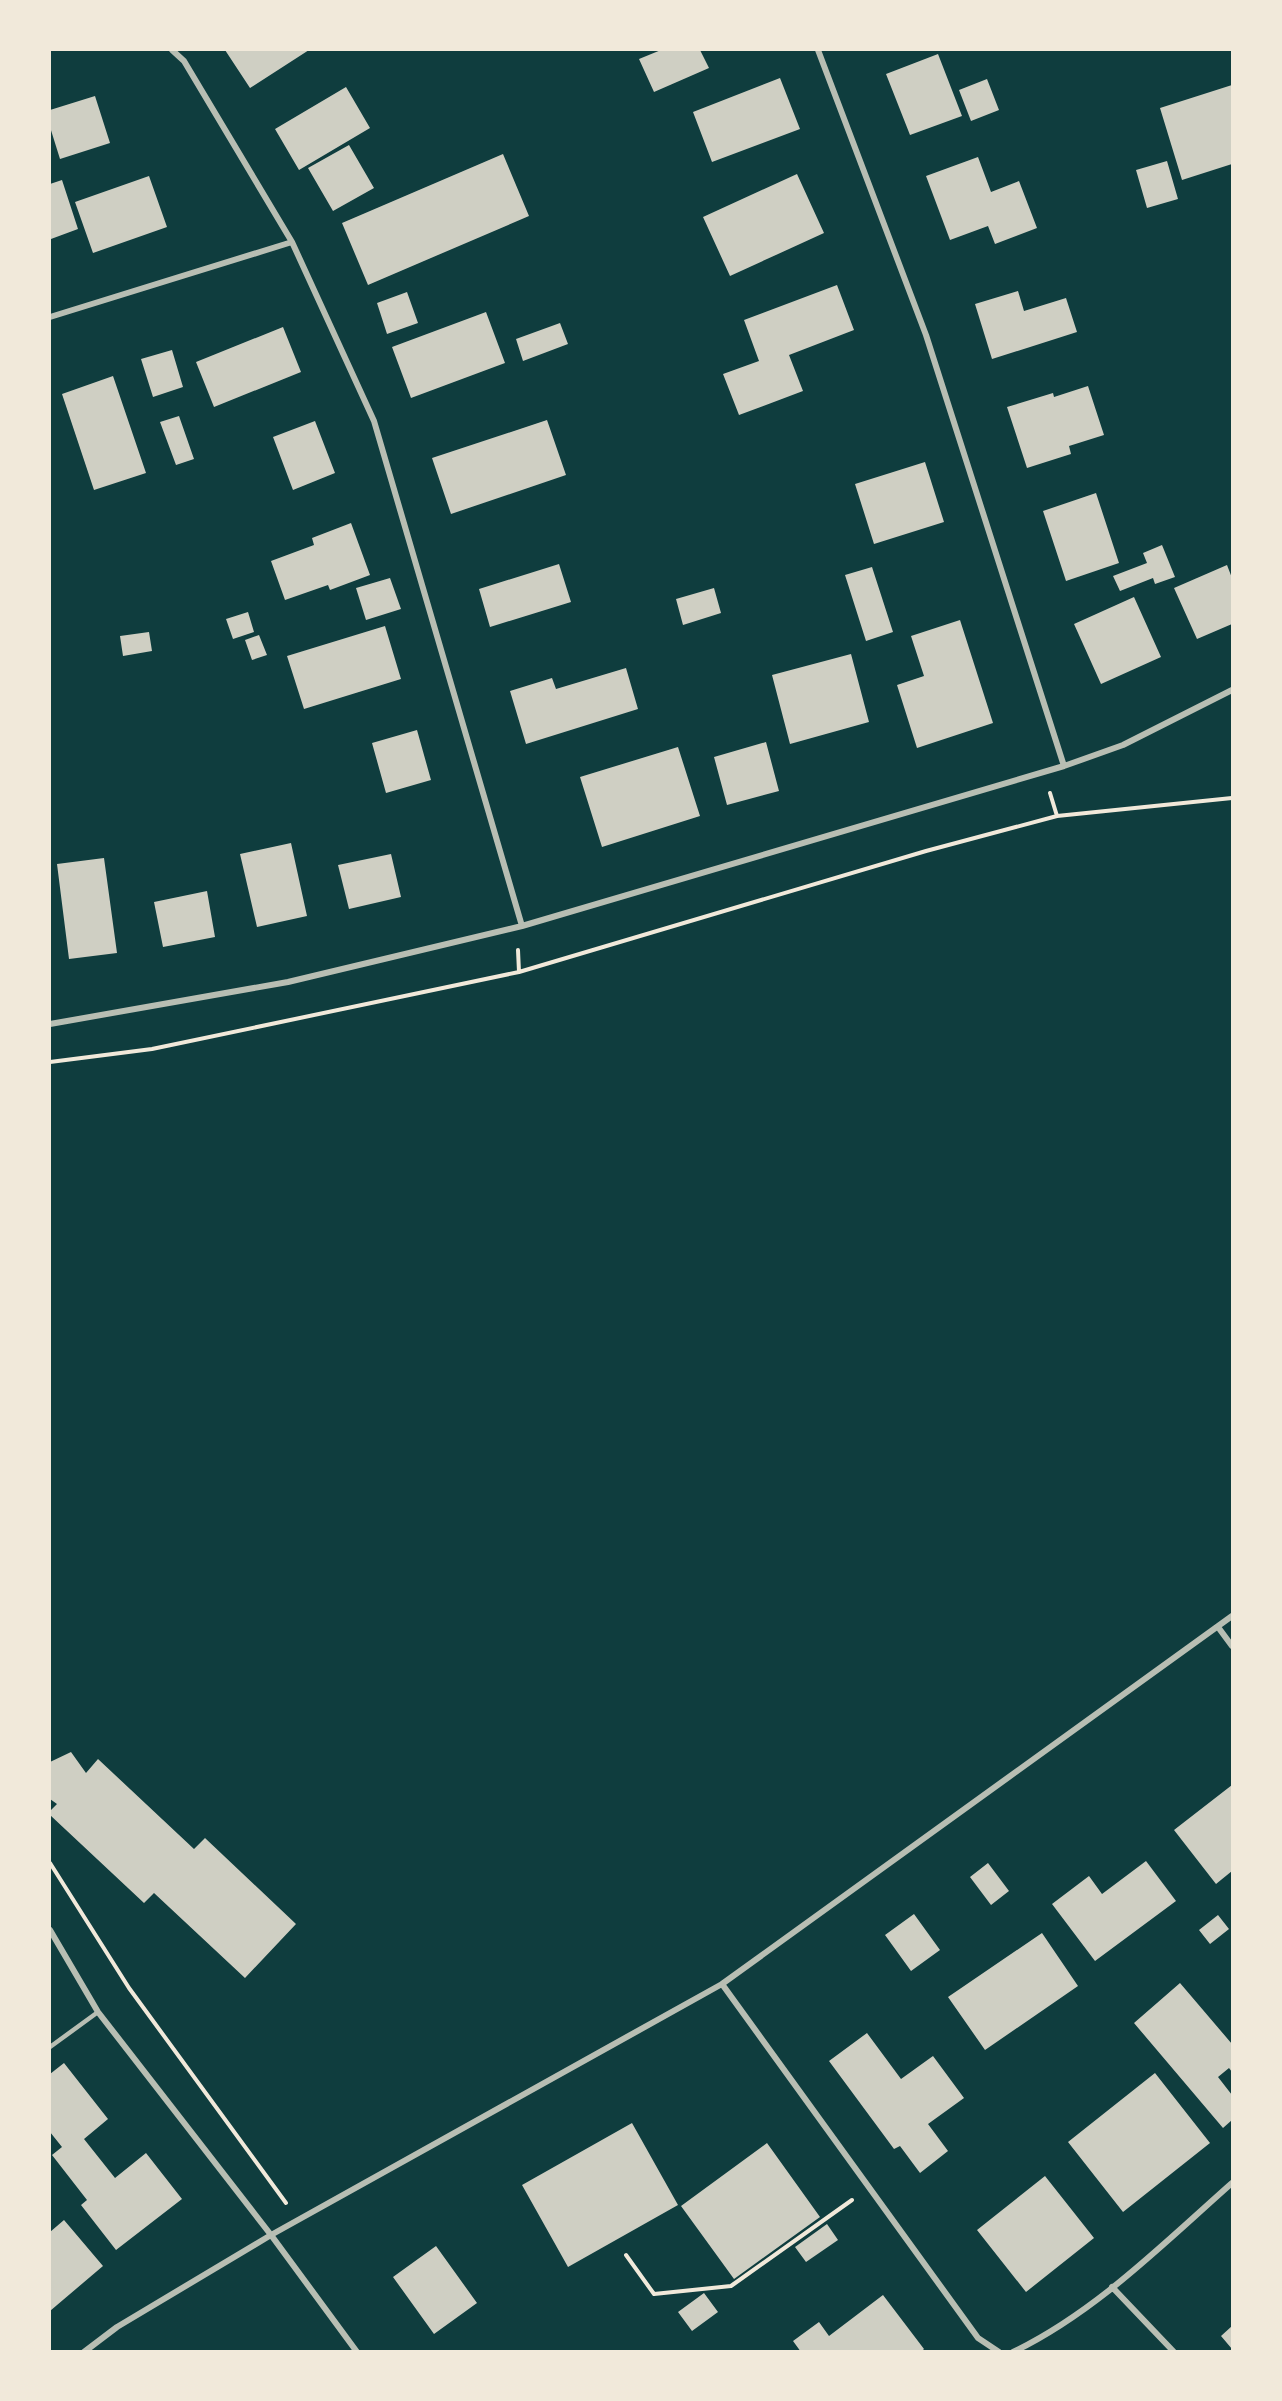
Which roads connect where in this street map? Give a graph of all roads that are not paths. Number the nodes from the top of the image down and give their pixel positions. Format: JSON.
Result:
{"nodes":[{"id":1,"x":172,"y":50,"type":"edge"},
{"id":2,"x":818,"y":50,"type":"edge"},
{"id":3,"x":292,"y":242,"type":"junction"},
{"id":4,"x":50,"y":317,"type":"edge"},
{"id":5,"x":1233,"y":690,"type":"edge"},
{"id":6,"x":1064,"y":766,"type":"junction"},
{"id":7,"x":522,"y":926,"type":"junction"},
{"id":8,"x":50,"y":1024,"type":"edge"},
{"id":9,"x":1233,"y":1616,"type":"edge"},
{"id":10,"x":1218,"y":1627,"type":"junction"},
{"id":11,"x":1233,"y":1646,"type":"edge"},
{"id":12,"x":50,"y":1930,"type":"edge"},
{"id":13,"x":722,"y":1984,"type":"junction"},
{"id":14,"x":98,"y":2012,"type":"junction"},
{"id":15,"x":50,"y":2047,"type":"edge"},
{"id":16,"x":1233,"y":2183,"type":"edge"},
{"id":17,"x":271,"y":2235,"type":"junction"},
{"id":18,"x":1112,"y":2287,"type":"junction"},
{"id":19,"x":84,"y":2352,"type":"edge"},
{"id":20,"x":357,"y":2352,"type":"edge"},
{"id":21,"x":999,"y":2352,"type":"edge"},
{"id":22,"x":1013,"y":2352,"type":"edge"},
{"id":23,"x":1174,"y":2352,"type":"edge"}],
"edges":[{"from":1,"to":3,"type":"street"},
{"from":2,"to":6,"type":"street"},
{"from":3,"to":4,"type":"street"},
{"from":3,"to":7,"type":"street"},
{"from":5,"to":6,"type":"street"},
{"from":6,"to":7,"type":"street"},
{"from":7,"to":8,"type":"street"},
{"from":9,"to":10,"type":"street"},
{"from":10,"to":11,"type":"street"},
{"from":10,"to":13,"type":"street"},
{"from":12,"to":14,"type":"street"},
{"from":13,"to":17,"type":"street"},
{"from":13,"to":21,"type":"street"},
{"from":14,"to":15,"type":"lane"},
{"from":14,"to":17,"type":"street"},
{"from":16,"to":18,"type":"street"},
{"from":17,"to":19,"type":"street"},
{"from":17,"to":20,"type":"street"},
{"from":18,"to":22,"type":"street"},
{"from":18,"to":23,"type":"street"}]}
